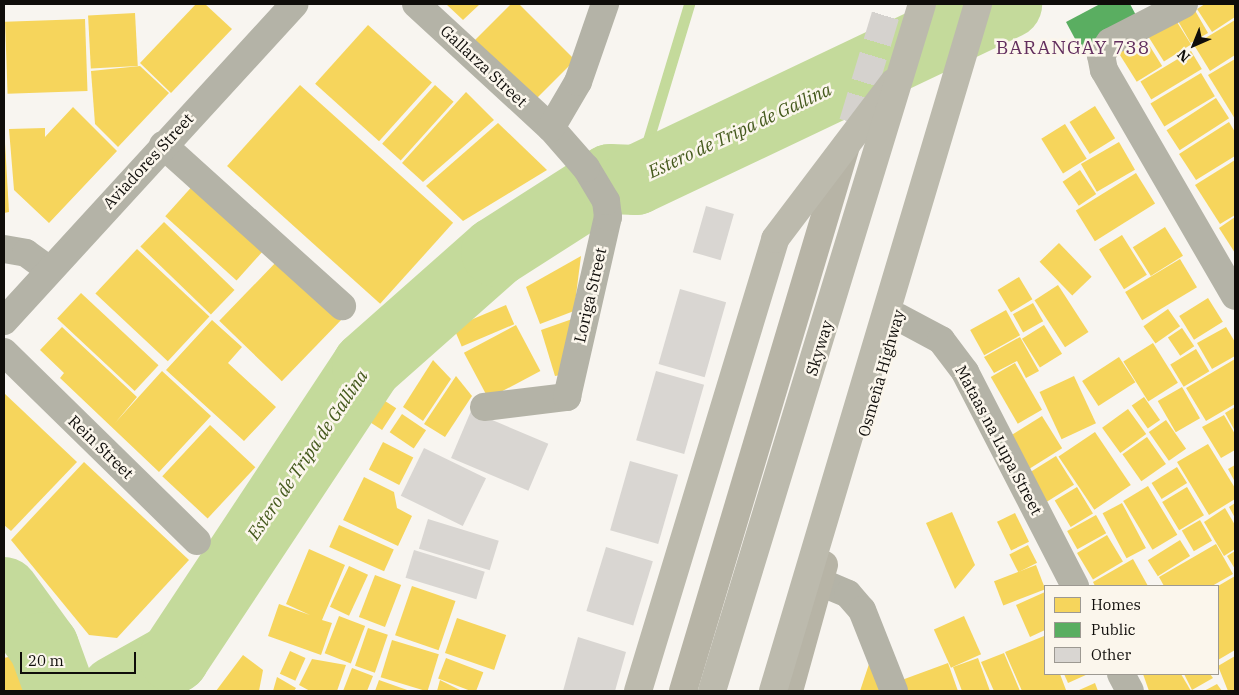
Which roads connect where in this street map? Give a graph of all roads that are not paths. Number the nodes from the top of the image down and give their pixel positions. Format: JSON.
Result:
{"nodes":[{"id":1,"x":294,"y":4,"type":"edge"},
{"id":2,"x":416,"y":4,"type":"edge"},
{"id":3,"x":605,"y":4,"type":"edge"},
{"id":4,"x":922,"y":4,"type":"edge"},
{"id":5,"x":978,"y":4,"type":"edge"},
{"id":6,"x":1184,"y":4,"type":"edge"},
{"id":7,"x":976,"y":55,"type":"dead end"},
{"id":8,"x":903,"y":69,"type":"junction"},
{"id":9,"x":853,"y":123,"type":"tunnel mouth"},
{"id":10,"x":551,"y":128,"type":"junction"},
{"id":11,"x":163,"y":145,"type":"junction"},
{"id":12,"x":4,"y":249,"type":"edge"},
{"id":13,"x":48,"y":269,"type":"junction"},
{"id":14,"x":1235,"y":296,"type":"edge"},
{"id":15,"x":342,"y":306,"type":"dead end"},
{"id":16,"x":898,"y":317,"type":"junction"},
{"id":17,"x":4,"y":320,"type":"edge"},
{"id":18,"x":4,"y":352,"type":"edge"},
{"id":19,"x":484,"y":407,"type":"dead end"},
{"id":20,"x":197,"y":541,"type":"dead end"},
{"id":21,"x":820,"y":582,"type":"junction"},
{"id":22,"x":1074,"y":585,"type":"edge"},
{"id":23,"x":1122,"y":675,"type":"edge"},
{"id":24,"x":638,"y":691,"type":"edge"},
{"id":25,"x":683,"y":691,"type":"edge"},
{"id":26,"x":712,"y":691,"type":"edge"},
{"id":27,"x":773,"y":691,"type":"edge"},
{"id":28,"x":789,"y":691,"type":"edge"},
{"id":29,"x":894,"y":691,"type":"edge"},
{"id":30,"x":1130,"y":691,"type":"edge"}],
"edges":[{"from":1,"to":11,"type":"street","name":"Aviadores Street"},
{"from":2,"to":10,"type":"street","name":"Gallarza Street"},
{"from":3,"to":10,"type":"street"},
{"from":4,"to":8,"type":"highway","name":"Skyway"},
{"from":5,"to":27,"type":"highway"},
{"from":6,"to":14,"type":"street"},
{"from":7,"to":16,"type":"main road","name":"Osmeña Highway"},
{"from":8,"to":24,"type":"highway"},
{"from":8,"to":26,"type":"highway","name":"Skyway"},
{"from":9,"to":25,"type":"main road"},
{"from":10,"to":19,"type":"street","name":"Loriga Street"},
{"from":11,"to":13,"type":"street","name":"Aviadores Street"},
{"from":11,"to":15,"type":"street"},
{"from":12,"to":13,"type":"street"},
{"from":13,"to":17,"type":"street","name":"Aviadores Street"},
{"from":16,"to":21,"type":"main road","name":"Osmeña Highway"},
{"from":16,"to":22,"type":"street","name":"Mataas na Lupa Street"},
{"from":18,"to":20,"type":"street","name":"Rein Street"},
{"from":21,"to":28,"type":"main road","name":"Osmeña Highway"},
{"from":21,"to":29,"type":"street"},
{"from":23,"to":30,"type":"street"}]}
